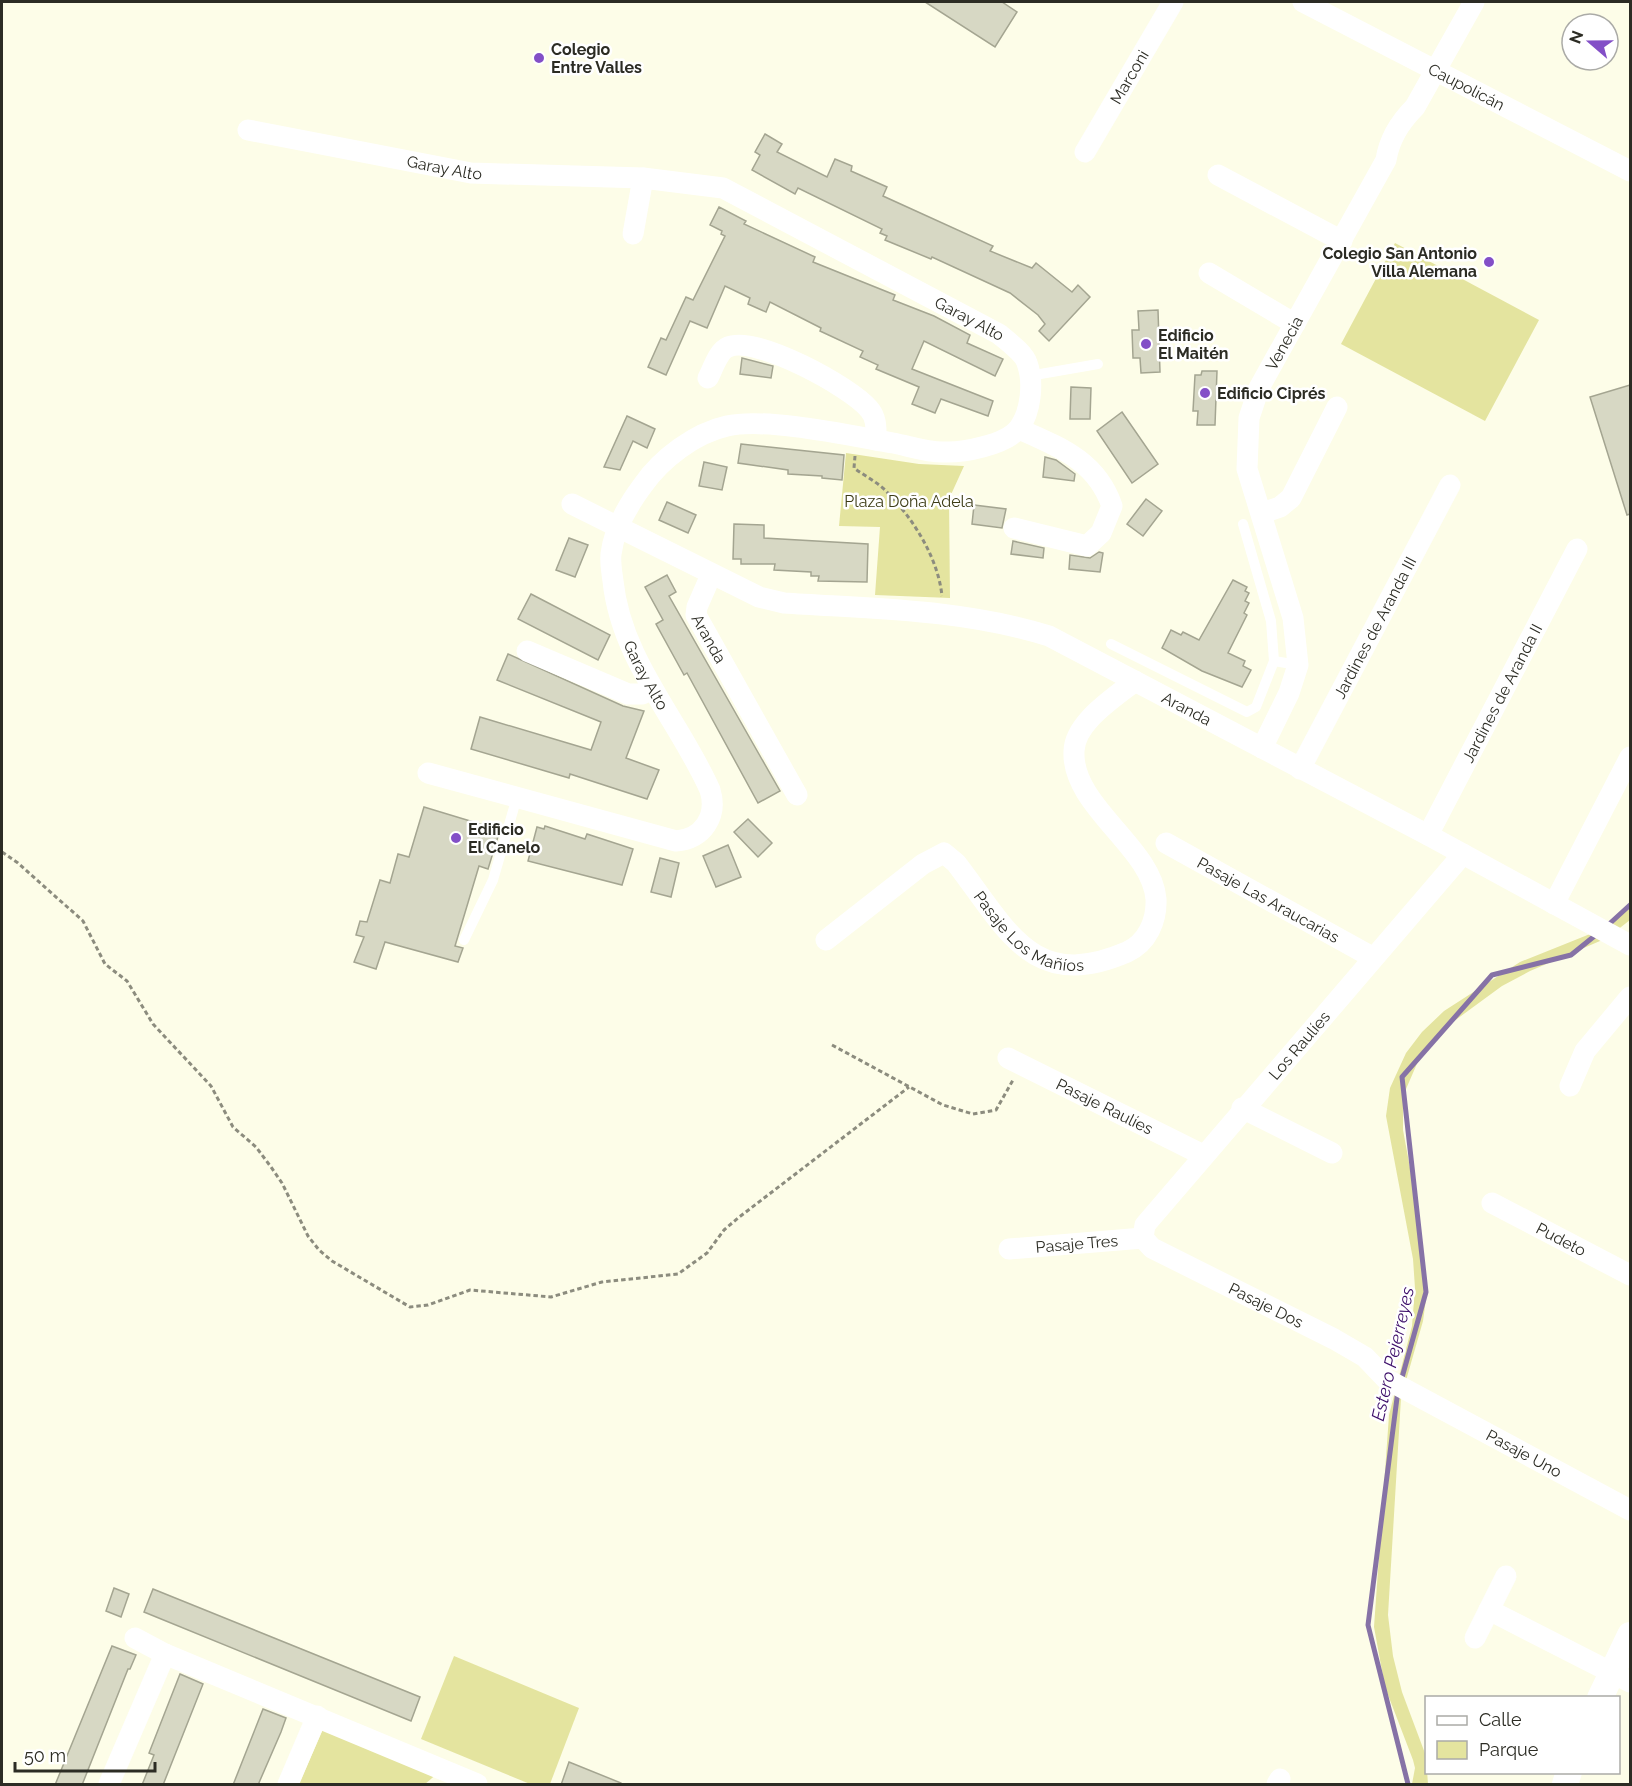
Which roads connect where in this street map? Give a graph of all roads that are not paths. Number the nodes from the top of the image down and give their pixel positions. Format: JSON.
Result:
{"nodes":[{"id":1,"x":1173,"y":2,"type":"edge"},
{"id":2,"x":1303,"y":2,"type":"edge"},
{"id":3,"x":1474,"y":2,"type":"edge"},
{"id":4,"x":1436,"y":69,"type":"junction"},
{"id":5,"x":248,"y":130,"type":"dead end"},
{"id":6,"x":1085,"y":152,"type":"dead end"},
{"id":7,"x":1630,"y":171,"type":"edge"},
{"id":8,"x":1218,"y":175,"type":"dead end"},
{"id":9,"x":643,"y":178,"type":"junction"},
{"id":10,"x":633,"y":234,"type":"dead end"},
{"id":11,"x":1342,"y":240,"type":"junction"},
{"id":12,"x":1209,"y":273,"type":"dead end"},
{"id":13,"x":1295,"y":324,"type":"junction"},
{"id":14,"x":1098,"y":364,"type":"dead end"},
{"id":15,"x":1029,"y":376,"type":"junction"},
{"id":16,"x":708,"y":378,"type":"dead end"},
{"id":17,"x":1337,"y":407,"type":"dead end"},
{"id":18,"x":1018,"y":429,"type":"junction"},
{"id":19,"x":876,"y":440,"type":"junction"},
{"id":20,"x":1450,"y":485,"type":"dead end"},
{"id":21,"x":572,"y":504,"type":"dead end"},
{"id":22,"x":1262,"y":513,"type":"junction"},
{"id":23,"x":1243,"y":524,"type":"dead end"},
{"id":24,"x":618,"y":526,"type":"junction"},
{"id":25,"x":1014,"y":528,"type":"dead end"},
{"id":26,"x":1577,"y":549,"type":"dead end"},
{"id":27,"x":711,"y":574,"type":"junction"},
{"id":28,"x":1111,"y":644,"type":"dead end"},
{"id":29,"x":527,"y":651,"type":"dead end"},
{"id":30,"x":1274,"y":661,"type":"junction"},
{"id":31,"x":1298,"y":665,"type":"junction"},
{"id":32,"x":1135,"y":681,"type":"junction"},
{"id":33,"x":652,"y":689,"type":"junction"},
{"id":34,"x":1262,"y":748,"type":"junction"},
{"id":35,"x":1630,"y":757,"type":"edge"},
{"id":36,"x":1300,"y":769,"type":"junction"},
{"id":37,"x":428,"y":773,"type":"dead end"},
{"id":38,"x":797,"y":795,"type":"dead end"},
{"id":39,"x":518,"y":797,"type":"junction"},
{"id":40,"x":1428,"y":835,"type":"junction"},
{"id":41,"x":1166,"y":843,"type":"dead end"},
{"id":42,"x":1462,"y":854,"type":"junction"},
{"id":43,"x":1554,"y":904,"type":"junction"},
{"id":44,"x":464,"y":940,"type":"dead end"},
{"id":45,"x":826,"y":940,"type":"dead end"},
{"id":46,"x":1623,"y":941,"type":"edge"},
{"id":47,"x":1372,"y":957,"type":"junction"},
{"id":48,"x":1630,"y":997,"type":"edge"},
{"id":49,"x":1014,"y":1061,"type":"road end"},
{"id":50,"x":1570,"y":1086,"type":"dead end"},
{"id":51,"x":1242,"y":1108,"type":"junction"},
{"id":52,"x":1332,"y":1153,"type":"dead end"},
{"id":53,"x":1203,"y":1155,"type":"junction"},
{"id":54,"x":1492,"y":1203,"type":"dead end"},
{"id":55,"x":1143,"y":1238,"type":"junction"},
{"id":56,"x":1009,"y":1249,"type":"dead end"},
{"id":57,"x":1630,"y":1275,"type":"edge"},
{"id":58,"x":1417,"y":1395,"type":"joint"},
{"id":59,"x":1630,"y":1510,"type":"edge"},
{"id":60,"x":1506,"y":1576,"type":"dead end"},
{"id":61,"x":1489,"y":1610,"type":"junction"},
{"id":62,"x":1630,"y":1635,"type":"edge"},
{"id":63,"x":135,"y":1638,"type":"dead end"},
{"id":64,"x":1475,"y":1638,"type":"dead end"},
{"id":65,"x":165,"y":1654,"type":"junction"},
{"id":66,"x":1621,"y":1677,"type":"edge"},
{"id":67,"x":1602,"y":1696,"type":"edge"},
{"id":68,"x":317,"y":1716,"type":"junction"},
{"id":69,"x":450,"y":1779,"type":"edge"},
{"id":70,"x":109,"y":1785,"type":"edge"},
{"id":71,"x":288,"y":1785,"type":"edge"},
{"id":72,"x":477,"y":1785,"type":"edge"}],
"edges":[{"from":1,"to":6,"type":"street","name":"Marconi"},
{"from":2,"to":4,"type":"street","name":"Caupolicán"},
{"from":3,"to":4,"type":"street","name":"Venecia"},
{"from":4,"to":7,"type":"street","name":"Caupolicán"},
{"from":4,"to":11,"type":"street","name":"Venecia"},
{"from":5,"to":9,"type":"street","name":"Garay Alto"},
{"from":8,"to":11,"type":"street"},
{"from":9,"to":10,"type":"street"},
{"from":9,"to":15,"type":"street","name":"Garay Alto"},
{"from":11,"to":13,"type":"street","name":"Venecia"},
{"from":12,"to":13,"type":"street"},
{"from":13,"to":22,"type":"street","name":"Venecia"},
{"from":14,"to":15,"type":"lane"},
{"from":15,"to":18,"type":"street","name":"Garay Alto"},
{"from":16,"to":19,"type":"street"},
{"from":17,"to":22,"type":"street"},
{"from":18,"to":19,"type":"street","name":"Garay Alto"},
{"from":18,"to":25,"type":"street"},
{"from":19,"to":24,"type":"street","name":"Garay Alto"},
{"from":20,"to":36,"type":"street","name":"Jardines de Aranda III"},
{"from":21,"to":24,"type":"street","name":"Aranda"},
{"from":22,"to":31,"type":"street","name":"Venecia"},
{"from":23,"to":30,"type":"lane"},
{"from":24,"to":27,"type":"street","name":"Aranda"},
{"from":24,"to":33,"type":"street","name":"Garay Alto"},
{"from":26,"to":40,"type":"street","name":"Jardines de Aranda II"},
{"from":27,"to":32,"type":"street","name":"Aranda"},
{"from":27,"to":38,"type":"street","name":"Aranda"},
{"from":28,"to":30,"type":"lane"},
{"from":29,"to":33,"type":"street"},
{"from":30,"to":31,"type":"lane"},
{"from":31,"to":34,"type":"street","name":"Venecia"},
{"from":32,"to":34,"type":"street","name":"Aranda"},
{"from":32,"to":45,"type":"street","name":"Pasaje Los Mañíos"},
{"from":33,"to":39,"type":"street","name":"Garay Alto"},
{"from":34,"to":36,"type":"street","name":"Aranda"},
{"from":35,"to":43,"type":"street"},
{"from":36,"to":40,"type":"street","name":"Aranda"},
{"from":37,"to":39,"type":"street","name":"Garay Alto"},
{"from":39,"to":44,"type":"lane"},
{"from":40,"to":42,"type":"street","name":"Aranda"},
{"from":41,"to":47,"type":"street","name":"Pasaje Las Araucarias"},
{"from":42,"to":43,"type":"street","name":"Aranda"},
{"from":42,"to":47,"type":"street","name":"Los Raulíes"},
{"from":43,"to":46,"type":"street","name":"Aranda"},
{"from":47,"to":51,"type":"street","name":"Los Raulíes"},
{"from":48,"to":50,"type":"street"},
{"from":49,"to":53,"type":"street","name":"Pasaje Raulíes"},
{"from":51,"to":52,"type":"street"},
{"from":51,"to":53,"type":"street","name":"Los Raulíes"},
{"from":53,"to":55,"type":"street","name":"Los Raulíes"},
{"from":54,"to":57,"type":"street","name":"Pudeto"},
{"from":55,"to":56,"type":"street","name":"Pasaje Tres"},
{"from":55,"to":58,"type":"street","name":"Pasaje Dos"},
{"from":58,"to":59,"type":"street","name":"Pasaje Uno"},
{"from":60,"to":61,"type":"street"},
{"from":61,"to":64,"type":"street"},
{"from":61,"to":66,"type":"street"},
{"from":62,"to":66,"type":"street"},
{"from":63,"to":65,"type":"street"},
{"from":65,"to":68,"type":"street"},
{"from":65,"to":70,"type":"street"},
{"from":66,"to":67,"type":"street"},
{"from":68,"to":69,"type":"street"},
{"from":68,"to":71,"type":"street"},
{"from":69,"to":72,"type":"street"}]}
